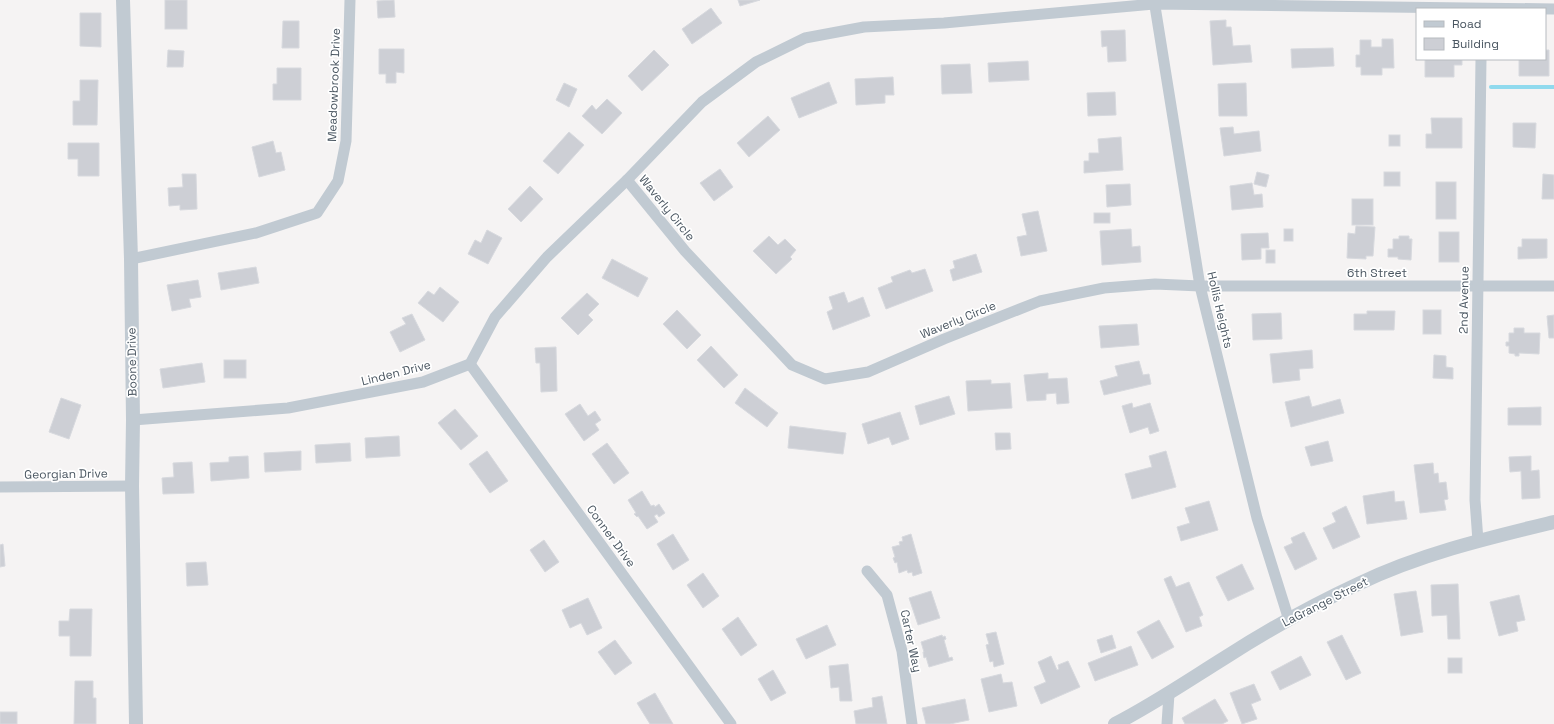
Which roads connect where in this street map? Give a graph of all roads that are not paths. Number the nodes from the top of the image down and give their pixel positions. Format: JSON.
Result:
{"nodes":[{"id":1,"x":123,"y":0,"type":"edge"},
{"id":2,"x":350,"y":0,"type":"edge"},
{"id":3,"x":1154,"y":2,"type":"edge"},
{"id":4,"x":1482,"y":6,"type":"edge"},
{"id":5,"x":1530,"y":8,"type":"edge"},
{"id":6,"x":1481,"y":60,"type":"edge"},
{"id":7,"x":627,"y":180,"type":"junction"},
{"id":8,"x":131,"y":259,"type":"junction"},
{"id":9,"x":1477,"y":285,"type":"junction"},
{"id":10,"x":1200,"y":286,"type":"junction"},
{"id":11,"x":1554,"y":286,"type":"edge"},
{"id":12,"x":470,"y":364,"type":"junction"},
{"id":13,"x":133,"y":420,"type":"junction"},
{"id":14,"x":132,"y":486,"type":"junction"},
{"id":15,"x":0,"y":487,"type":"edge"},
{"id":16,"x":1554,"y":522,"type":"edge"},
{"id":17,"x":1478,"y":541,"type":"junction"},
{"id":18,"x":867,"y":571,"type":"dead end"},
{"id":19,"x":1289,"y":620,"type":"junction"},
{"id":20,"x":1169,"y":694,"type":"junction"},
{"id":21,"x":136,"y":724,"type":"edge"},
{"id":22,"x":731,"y":724,"type":"edge"},
{"id":23,"x":912,"y":724,"type":"edge"},
{"id":24,"x":1115,"y":724,"type":"edge"},
{"id":25,"x":1167,"y":724,"type":"edge"}],
"edges":[{"from":1,"to":8,"type":"street","name":"Boone Drive"},
{"from":2,"to":8,"type":"street","name":"Meadowbrook Drive"},
{"from":3,"to":4,"type":"street","name":"Waverly Circle"},
{"from":3,"to":7,"type":"street","name":"Waverly Circle"},
{"from":3,"to":10,"type":"street","name":"Hollis Heights"},
{"from":4,"to":5,"type":"street","name":"Waverly Circle"},
{"from":6,"to":9,"type":"street","name":"2nd Avenue"},
{"from":7,"to":10,"type":"street","name":"Waverly Circle"},
{"from":7,"to":12,"type":"street"},
{"from":8,"to":13,"type":"street","name":"Boone Drive"},
{"from":9,"to":10,"type":"street","name":"6th Street"},
{"from":9,"to":11,"type":"street","name":"6th Street"},
{"from":9,"to":17,"type":"street","name":"2nd Avenue"},
{"from":10,"to":19,"type":"street","name":"Hollis Heights"},
{"from":12,"to":13,"type":"street","name":"Linden Drive"},
{"from":12,"to":22,"type":"street","name":"Conner Drive"},
{"from":13,"to":14,"type":"street","name":"Boone Drive"},
{"from":14,"to":15,"type":"street","name":"Georgian Drive"},
{"from":14,"to":21,"type":"street","name":"Boone Drive"},
{"from":16,"to":17,"type":"street","name":"LaGrange Street"},
{"from":17,"to":19,"type":"street","name":"LaGrange Street"},
{"from":18,"to":23,"type":"street","name":"Carter Way"},
{"from":19,"to":20,"type":"street","name":"LaGrange Street"},
{"from":20,"to":24,"type":"street","name":"LaGrange Street"},
{"from":20,"to":25,"type":"street"}]}
